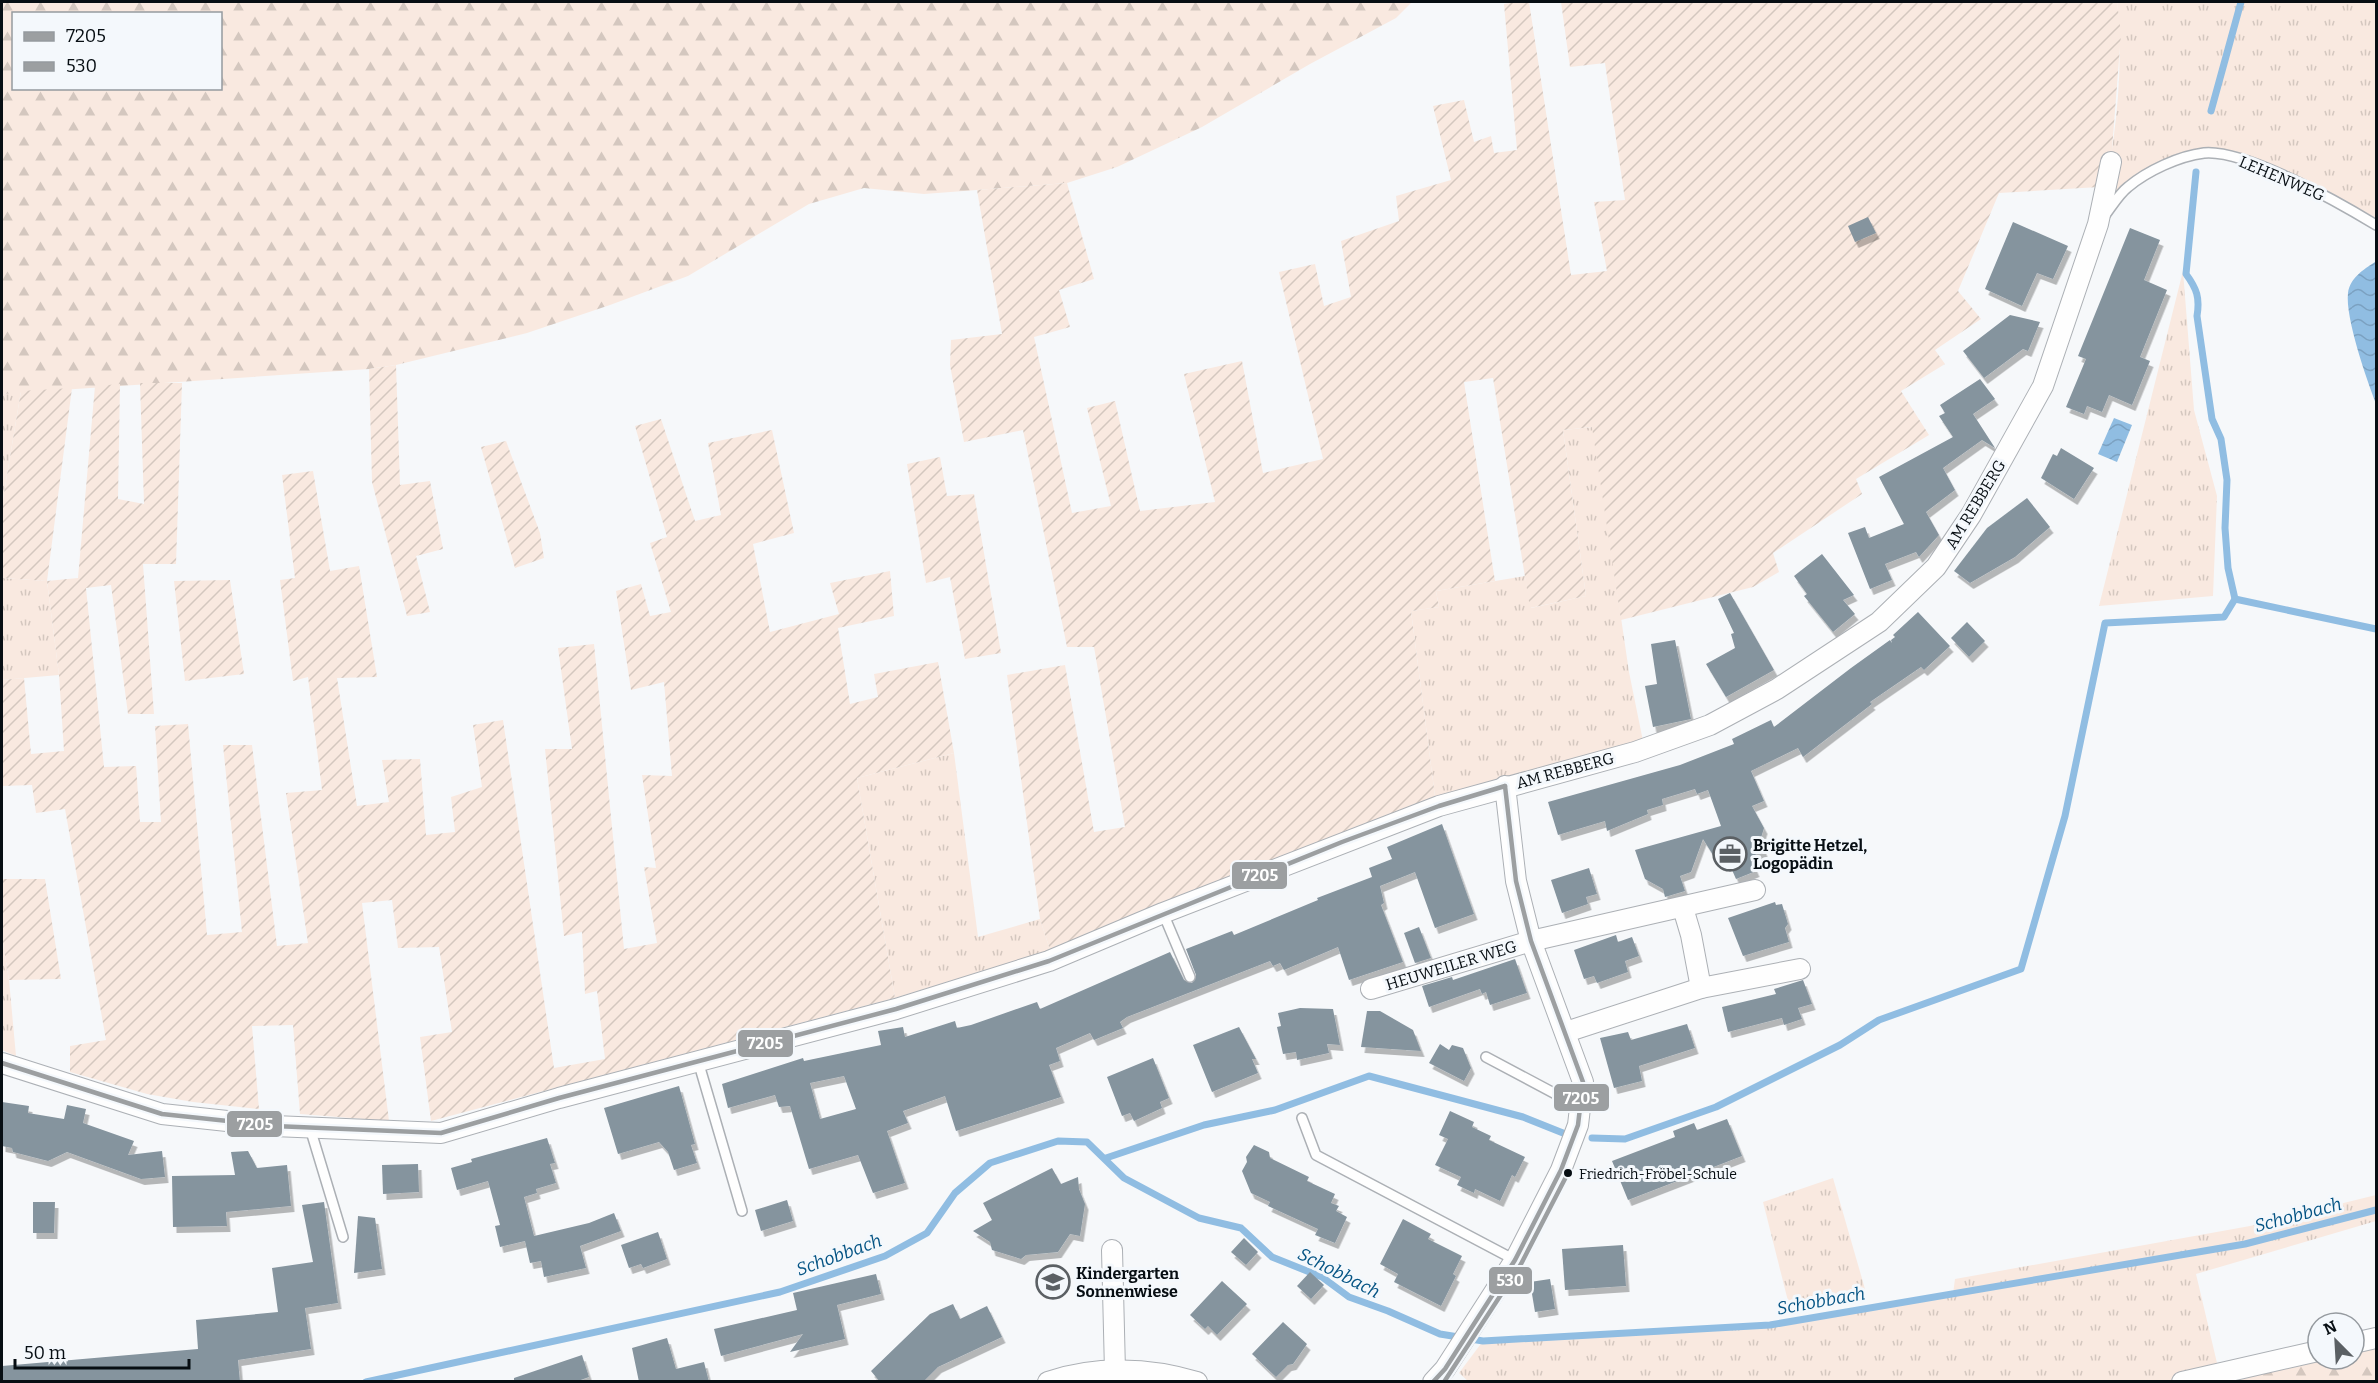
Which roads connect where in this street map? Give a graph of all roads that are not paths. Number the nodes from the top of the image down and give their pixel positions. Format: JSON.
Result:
{"nodes":[{"id":1,"x":2111,"y":162,"type":"dead end"},
{"id":2,"x":2098,"y":224,"type":"junction"},
{"id":3,"x":2376,"y":225,"type":"edge"},
{"id":4,"x":1505,"y":786,"type":"junction"},
{"id":5,"x":1755,"y":890,"type":"dead end"},
{"id":6,"x":1683,"y":908,"type":"junction"},
{"id":7,"x":1163,"y":913,"type":"junction"},
{"id":8,"x":1531,"y":941,"type":"junction"},
{"id":9,"x":1800,"y":969,"type":"dead end"},
{"id":10,"x":1190,"y":977,"type":"dead end"},
{"id":11,"x":1701,"y":988,"type":"junction"},
{"id":12,"x":1371,"y":989,"type":"dead end"},
{"id":13,"x":1566,"y":1032,"type":"junction"},
{"id":14,"x":1486,"y":1057,"type":"dead end"},
{"id":15,"x":698,"y":1061,"type":"junction"},
{"id":16,"x":2,"y":1063,"type":"edge"},
{"id":17,"x":1580,"y":1107,"type":"junction"},
{"id":18,"x":1302,"y":1118,"type":"dead end"},
{"id":19,"x":310,"y":1128,"type":"junction"},
{"id":20,"x":742,"y":1211,"type":"dead end"},
{"id":21,"x":343,"y":1237,"type":"dead end"},
{"id":22,"x":1112,"y":1251,"type":"dead end"},
{"id":23,"x":1515,"y":1260,"type":"junction"},
{"id":24,"x":2306,"y":1354,"type":"edge"},
{"id":25,"x":1115,"y":1371,"type":"junction"},
{"id":26,"x":1048,"y":1382,"type":"edge"},
{"id":27,"x":1197,"y":1382,"type":"edge"},
{"id":28,"x":1434,"y":1382,"type":"edge"},
{"id":29,"x":2182,"y":1382,"type":"edge"}],
"edges":[{"from":1,"to":2,"type":"street","name":"AM REBBERG"},
{"from":2,"to":3,"type":"lane","name":"LEHENWEG"},
{"from":2,"to":4,"type":"street","name":"AM REBBERG"},
{"from":4,"to":7,"type":"street","name":"AM REBBERG"},
{"from":4,"to":8,"type":"street","name":"HEUWEILER WEG"},
{"from":5,"to":6,"type":"street","name":"HEUWEILER WEG"},
{"from":6,"to":8,"type":"street","name":"HEUWEILER WEG"},
{"from":6,"to":11,"type":"street"},
{"from":7,"to":10,"type":"lane"},
{"from":7,"to":15,"type":"street","name":"AM REBBERG"},
{"from":8,"to":12,"type":"street","name":"HEUWEILER WEG"},
{"from":8,"to":13,"type":"street","name":"HEUWEILER WEG"},
{"from":9,"to":11,"type":"street"},
{"from":11,"to":13,"type":"street"},
{"from":13,"to":17,"type":"street","name":"HEUWEILER WEG"},
{"from":14,"to":17,"type":"lane"},
{"from":15,"to":19,"type":"street","name":"AM REBBERG"},
{"from":15,"to":20,"type":"lane"},
{"from":16,"to":19,"type":"street","name":"AM REBBERG"},
{"from":17,"to":23,"type":"street","name":"HEUWEILER WEG"},
{"from":18,"to":23,"type":"lane"},
{"from":19,"to":21,"type":"lane"},
{"from":22,"to":25,"type":"street"},
{"from":23,"to":28,"type":"street","name":"HEUWEILER WEG"},
{"from":24,"to":29,"type":"street"},
{"from":25,"to":26,"type":"street"},
{"from":25,"to":27,"type":"street"}]}
